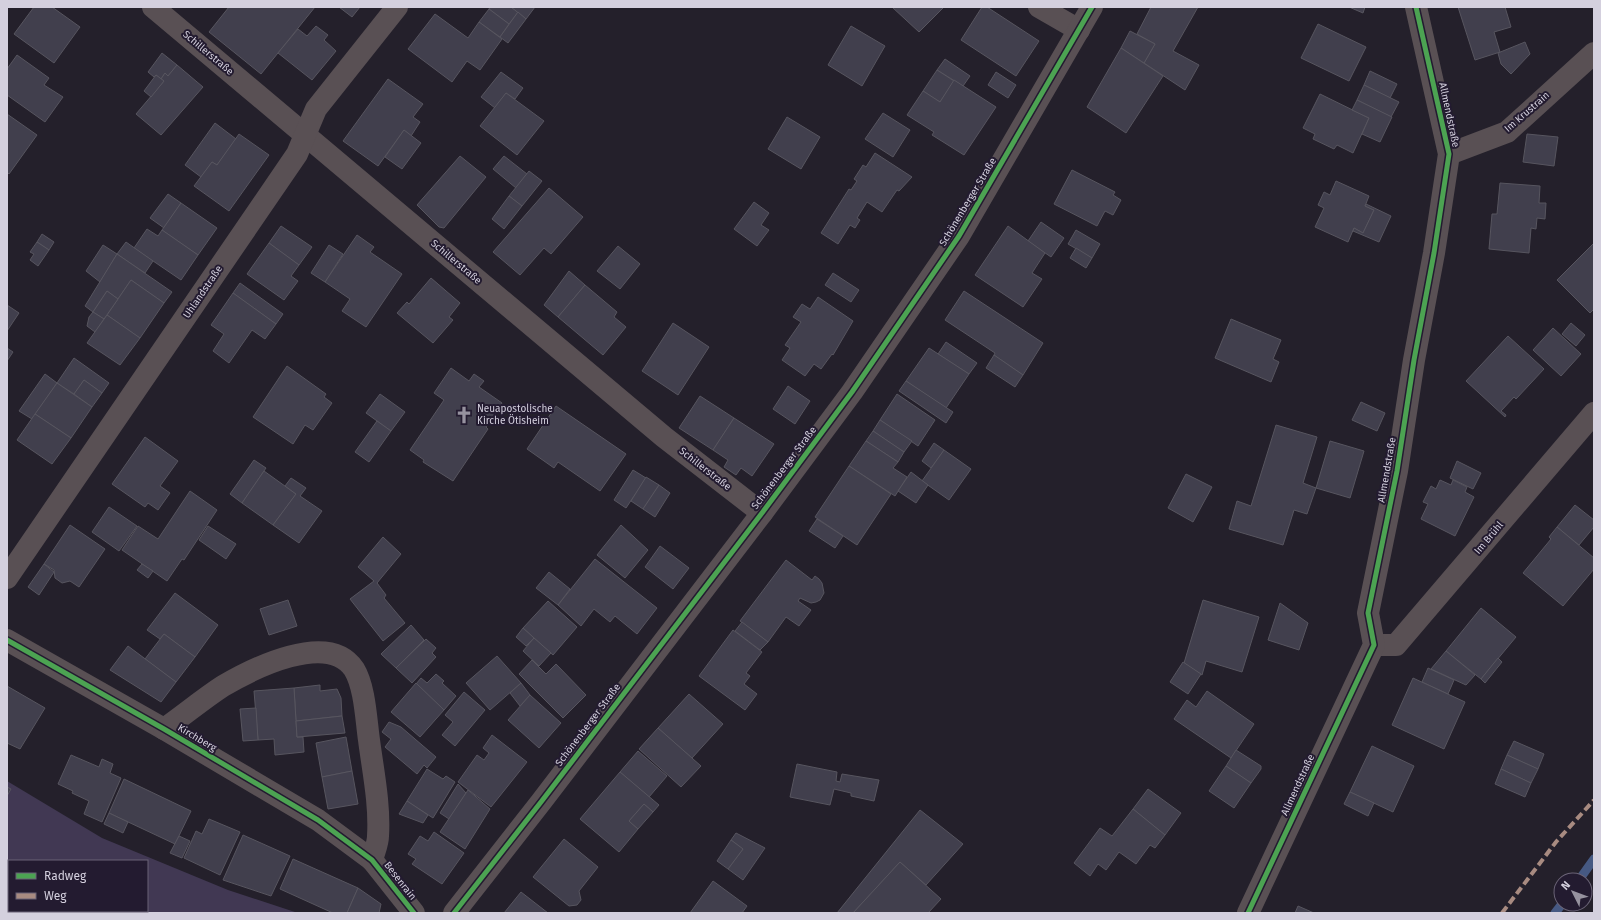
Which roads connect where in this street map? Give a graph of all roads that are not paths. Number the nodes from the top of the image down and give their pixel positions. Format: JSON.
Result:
{"nodes":[{"id":1,"x":153,"y":7,"type":"edge"},
{"id":2,"x":397,"y":7,"type":"edge"},
{"id":3,"x":1039,"y":7,"type":"edge"},
{"id":4,"x":1092,"y":7,"type":"edge"},
{"id":5,"x":1416,"y":7,"type":"edge"},
{"id":6,"x":1079,"y":30,"type":"junction"},
{"id":7,"x":1594,"y":53,"type":"edge"},
{"id":8,"x":305,"y":135,"type":"junction"},
{"id":9,"x":1449,"y":154,"type":"junction"},
{"id":10,"x":1594,"y":413,"type":"edge"},
{"id":11,"x":762,"y":513,"type":"junction"},
{"id":12,"x":7,"y":578,"type":"edge"},
{"id":13,"x":7,"y":640,"type":"edge"},
{"id":14,"x":1374,"y":645,"type":"junction"},
{"id":15,"x":164,"y":729,"type":"junction"},
{"id":16,"x":372,"y":860,"type":"junction"},
{"id":17,"x":414,"y":913,"type":"edge"},
{"id":18,"x":454,"y":913,"type":"edge"},
{"id":19,"x":1248,"y":913,"type":"edge"}],
"edges":[{"from":1,"to":8,"type":"street","name":"Schillerstraße"},
{"from":2,"to":8,"type":"street","name":"Uhlandstraße"},
{"from":3,"to":6,"type":"street"},
{"from":4,"to":6,"type":"street","name":"Schönenberger Straße"},
{"from":5,"to":9,"type":"street","name":"Allmendstraße"},
{"from":6,"to":11,"type":"street","name":"Schönenberger Straße"},
{"from":7,"to":9,"type":"street","name":"Im Krustrain"},
{"from":8,"to":11,"type":"street","name":"Schillerstraße"},
{"from":8,"to":12,"type":"street","name":"Uhlandstraße"},
{"from":9,"to":14,"type":"street","name":"Allmendstraße"},
{"from":10,"to":14,"type":"street","name":"Im Brühl"},
{"from":11,"to":18,"type":"street","name":"Schönenberger Straße"},
{"from":13,"to":15,"type":"street","name":"Kirchberg"},
{"from":14,"to":19,"type":"street","name":"Allmendstraße"},
{"from":15,"to":16,"type":"street","name":"Kirchberg"},
{"from":15,"to":16,"type":"street","name":"Besenrain"},
{"from":16,"to":17,"type":"street","name":"Besenrain"}]}
